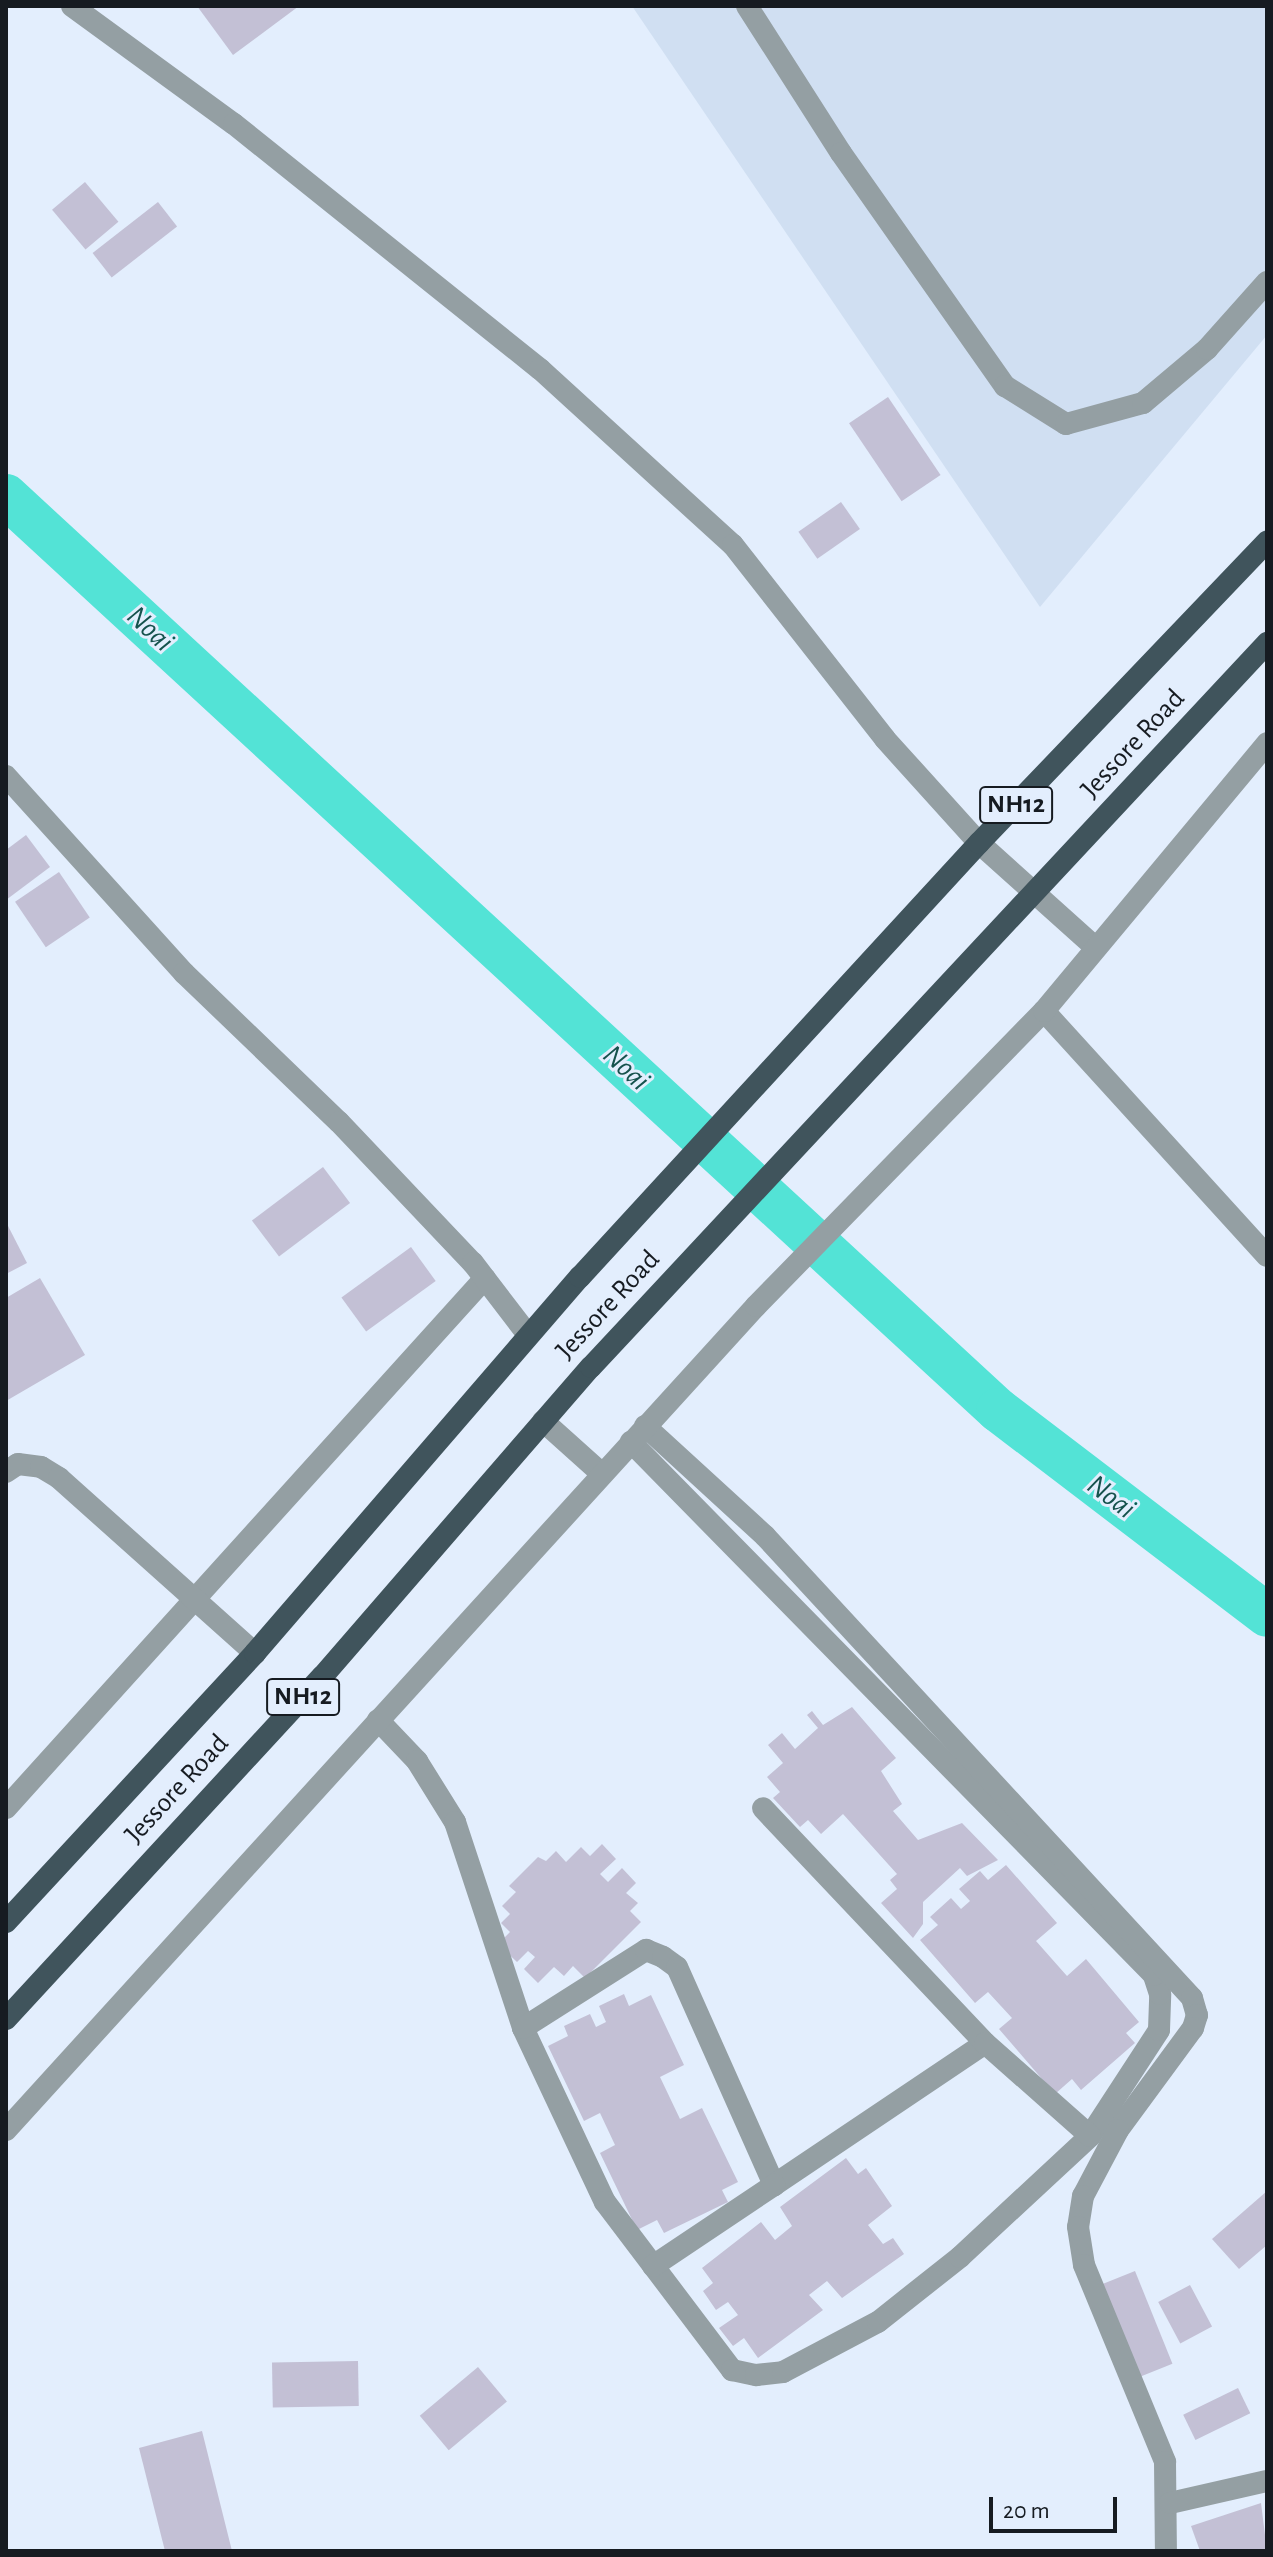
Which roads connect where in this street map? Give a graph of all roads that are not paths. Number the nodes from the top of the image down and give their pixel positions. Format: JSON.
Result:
{"nodes":[{"id":1,"x":72,"y":6,"type":"edge"},
{"id":2,"x":747,"y":6,"type":"edge"},
{"id":3,"x":1267,"y":282,"type":"edge"},
{"id":4,"x":1267,"y":542,"type":"edge"},
{"id":5,"x":1267,"y":643,"type":"edge"},
{"id":6,"x":1267,"y":743,"type":"edge"},
{"id":7,"x":6,"y":776,"type":"edge"},
{"id":8,"x":979,"y":843,"type":"junction"},
{"id":9,"x":1038,"y":891,"type":"junction"},
{"id":10,"x":1096,"y":948,"type":"junction"},
{"id":11,"x":1044,"y":1011,"type":"junction"},
{"id":12,"x":1267,"y":1256,"type":"edge"},
{"id":13,"x":485,"y":1278,"type":"junction"},
{"id":14,"x":528,"y":1335,"type":"junction"},
{"id":15,"x":543,"y":1421,"type":"junction"},
{"id":16,"x":638,"y":1434,"type":"junction"},
{"id":17,"x":6,"y":1472,"type":"edge"},
{"id":18,"x":602,"y":1474,"type":"junction"},
{"id":19,"x":193,"y":1599,"type":"junction"},
{"id":20,"x":255,"y":1653,"type":"junction"},
{"id":21,"x":378,"y":1720,"type":"junction"},
{"id":22,"x":6,"y":1808,"type":"edge"},
{"id":23,"x":763,"y":1808,"type":"dead end"},
{"id":24,"x":6,"y":1922,"type":"edge"},
{"id":25,"x":6,"y":2019,"type":"edge"},
{"id":26,"x":523,"y":2028,"type":"junction"},
{"id":27,"x":985,"y":2043,"type":"junction"},
{"id":28,"x":6,"y":2130,"type":"edge"},
{"id":29,"x":1090,"y":2136,"type":"junction"},
{"id":30,"x":774,"y":2185,"type":"junction"},
{"id":31,"x":653,"y":2266,"type":"junction"},
{"id":32,"x":1267,"y":2481,"type":"edge"},
{"id":33,"x":1170,"y":2503,"type":"junction"},
{"id":34,"x":1166,"y":2551,"type":"edge"}],
"edges":[{"from":1,"to":8,"type":"street"},
{"from":2,"to":3,"type":"street"},
{"from":4,"to":8,"type":"highway","number":"NH12"},
{"from":5,"to":9,"type":"highway","name":"Jessore Road","number":"NH12"},
{"from":6,"to":10,"type":"street"},
{"from":7,"to":13,"type":"street"},
{"from":8,"to":9,"type":"street"},
{"from":8,"to":14,"type":"highway","number":"NH12"},
{"from":9,"to":10,"type":"street"},
{"from":9,"to":15,"type":"highway","name":"Jessore Road","number":"NH12"},
{"from":10,"to":11,"type":"street"},
{"from":11,"to":12,"type":"street"},
{"from":11,"to":16,"type":"street"},
{"from":13,"to":14,"type":"street"},
{"from":13,"to":19,"type":"street"},
{"from":14,"to":20,"type":"highway","number":"NH12"},
{"from":15,"to":18,"type":"street"},
{"from":15,"to":25,"type":"highway","name":"Jessore Road","number":"NH12"},
{"from":16,"to":18,"type":"street"},
{"from":16,"to":29,"type":"street"},
{"from":16,"to":33,"type":"street"},
{"from":17,"to":19,"type":"street"},
{"from":18,"to":21,"type":"street"},
{"from":19,"to":20,"type":"street"},
{"from":19,"to":22,"type":"street"},
{"from":20,"to":24,"type":"highway","number":"NH12"},
{"from":21,"to":26,"type":"street"},
{"from":21,"to":28,"type":"street"},
{"from":23,"to":27,"type":"street"},
{"from":26,"to":30,"type":"street"},
{"from":26,"to":31,"type":"street"},
{"from":27,"to":29,"type":"street"},
{"from":27,"to":30,"type":"street"},
{"from":29,"to":31,"type":"street"},
{"from":30,"to":31,"type":"street"},
{"from":32,"to":33,"type":"street"},
{"from":33,"to":34,"type":"street"}]}
